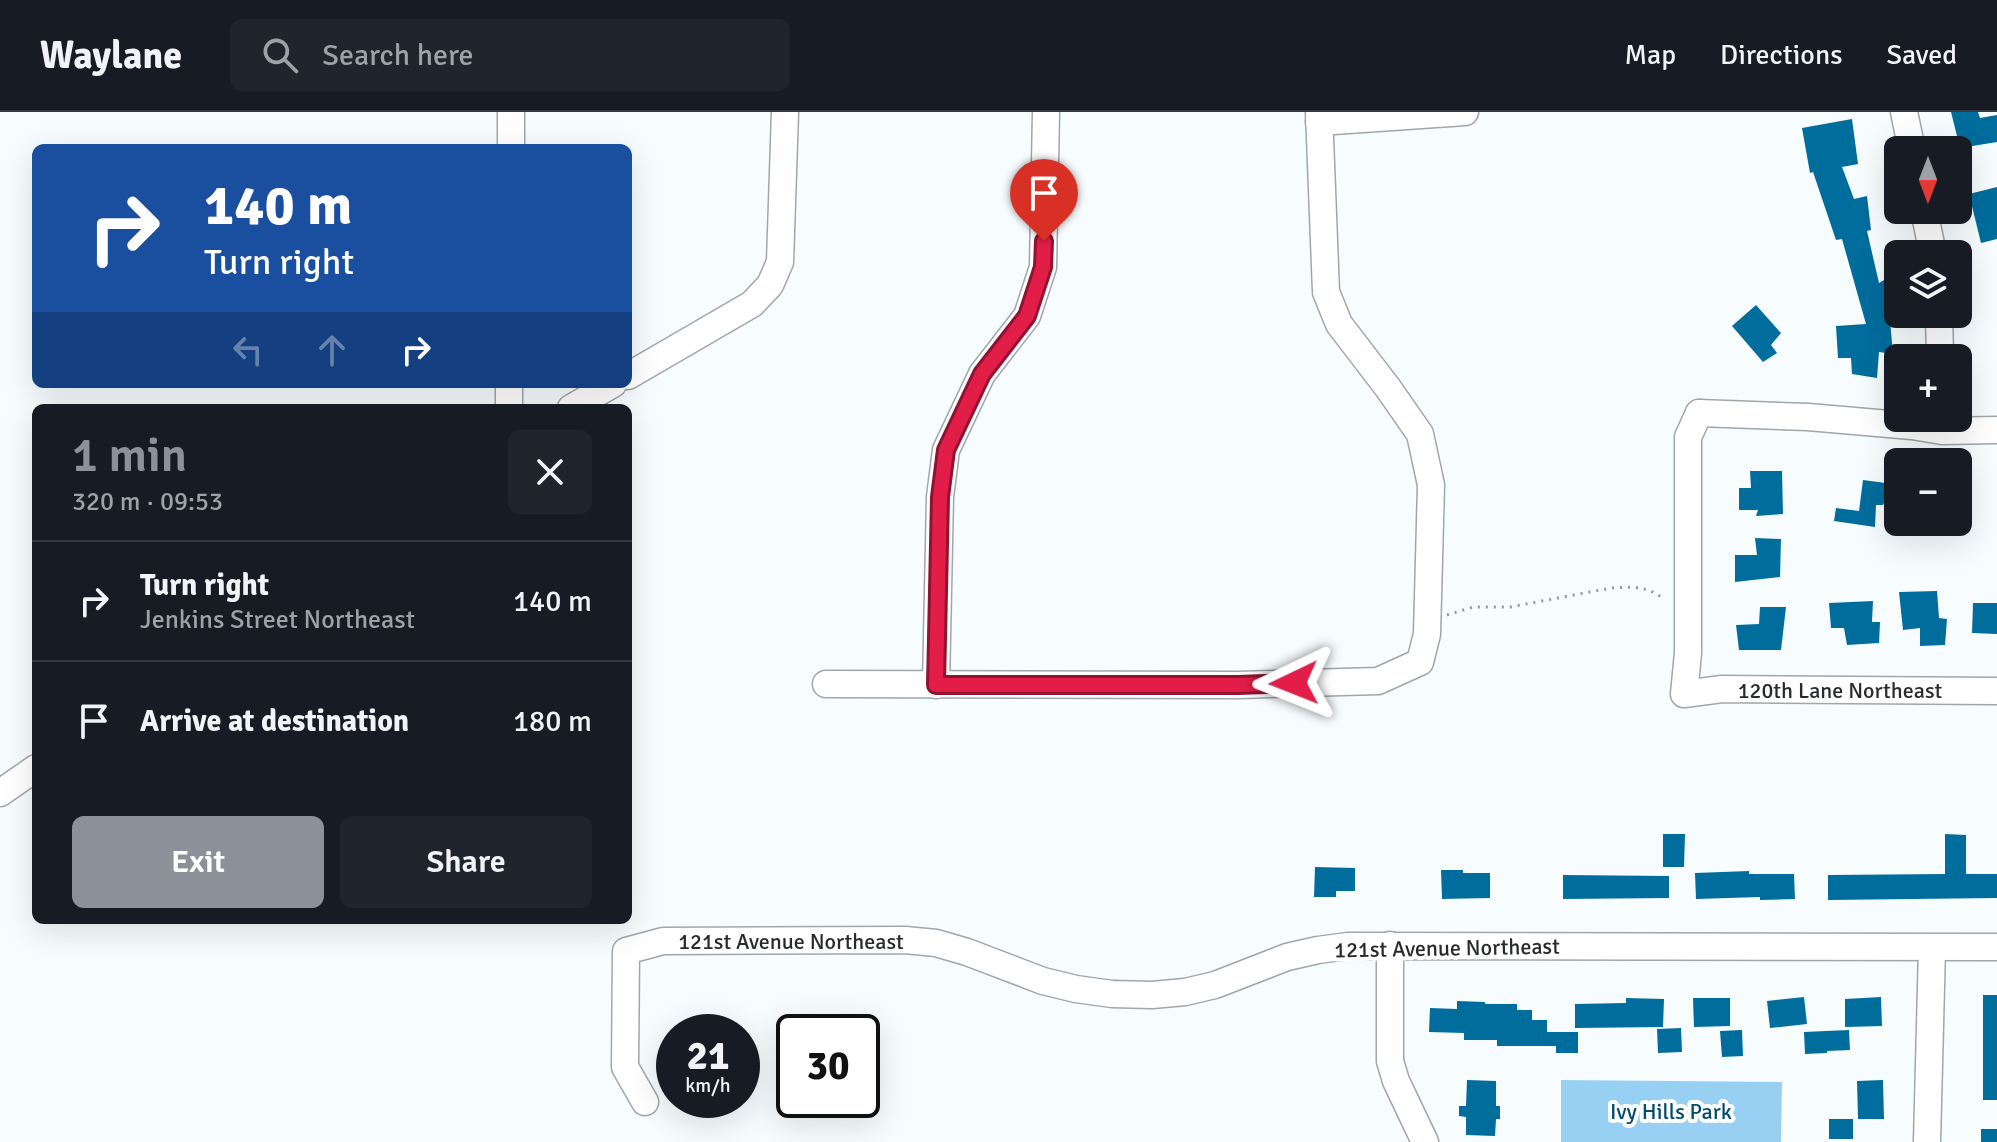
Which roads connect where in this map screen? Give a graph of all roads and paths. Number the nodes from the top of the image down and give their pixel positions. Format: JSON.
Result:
{"nodes":[{"id":1,"x":511,"y":112,"type":"edge"},
{"id":2,"x":785,"y":112,"type":"edge"},
{"id":3,"x":1046,"y":112,"type":"edge"},
{"id":4,"x":1465,"y":112,"type":"edge"},
{"id":5,"x":1904,"y":112,"type":"edge"},
{"id":6,"x":1319,"y":117,"type":"edge"},
{"id":7,"x":1909,"y":136,"type":"edge"},
{"id":8,"x":511,"y":144,"type":"edge"},
{"id":9,"x":632,"y":374,"type":"edge"},
{"id":10,"x":606,"y":388,"type":"edge"},
{"id":11,"x":578,"y":404,"type":"edge"},
{"id":12,"x":1884,"y":424,"type":"edge"},
{"id":13,"x":1972,"y":427,"type":"edge"},
{"id":14,"x":1997,"y":430,"type":"edge"},
{"id":15,"x":1688,"y":603,"type":"junction"},
{"id":16,"x":1427,"y":616,"type":"junction"},
{"id":17,"x":826,"y":684,"type":"dead end"},
{"id":18,"x":936,"y":685,"type":"junction"},
{"id":19,"x":1997,"y":691,"type":"edge"},
{"id":20,"x":32,"y":771,"type":"edge"},
{"id":21,"x":0,"y":793,"type":"edge"},
{"id":22,"x":1390,"y":945,"type":"junction"},
{"id":23,"x":1997,"y":947,"type":"edge"},
{"id":24,"x":1932,"y":948,"type":"junction"},
{"id":25,"x":645,"y":1102,"type":"dead end"},
{"id":26,"x":1425,"y":1142,"type":"edge"},
{"id":27,"x":1927,"y":1142,"type":"edge"}],
"edges":[{"from":1,"to":8,"type":"street"},
{"from":2,"to":9,"type":"street"},
{"from":3,"to":18,"type":"street"},
{"from":4,"to":6,"type":"street"},
{"from":5,"to":7,"type":"street"},
{"from":6,"to":16,"type":"street"},
{"from":10,"to":11,"type":"street"},
{"from":12,"to":15,"type":"street"},
{"from":13,"to":14,"type":"street"},
{"from":15,"to":16,"type":"path"},
{"from":15,"to":19,"type":"street","name":"120th Lane Northeast"},
{"from":16,"to":18,"type":"street"},
{"from":17,"to":18,"type":"street"},
{"from":20,"to":21,"type":"street"},
{"from":22,"to":24,"type":"street","name":"121st Avenue Northeast"},
{"from":22,"to":25,"type":"street","name":"121st Avenue Northeast"},
{"from":22,"to":26,"type":"street"},
{"from":23,"to":24,"type":"street","name":"121st Avenue Northeast"},
{"from":24,"to":27,"type":"street"}]}
